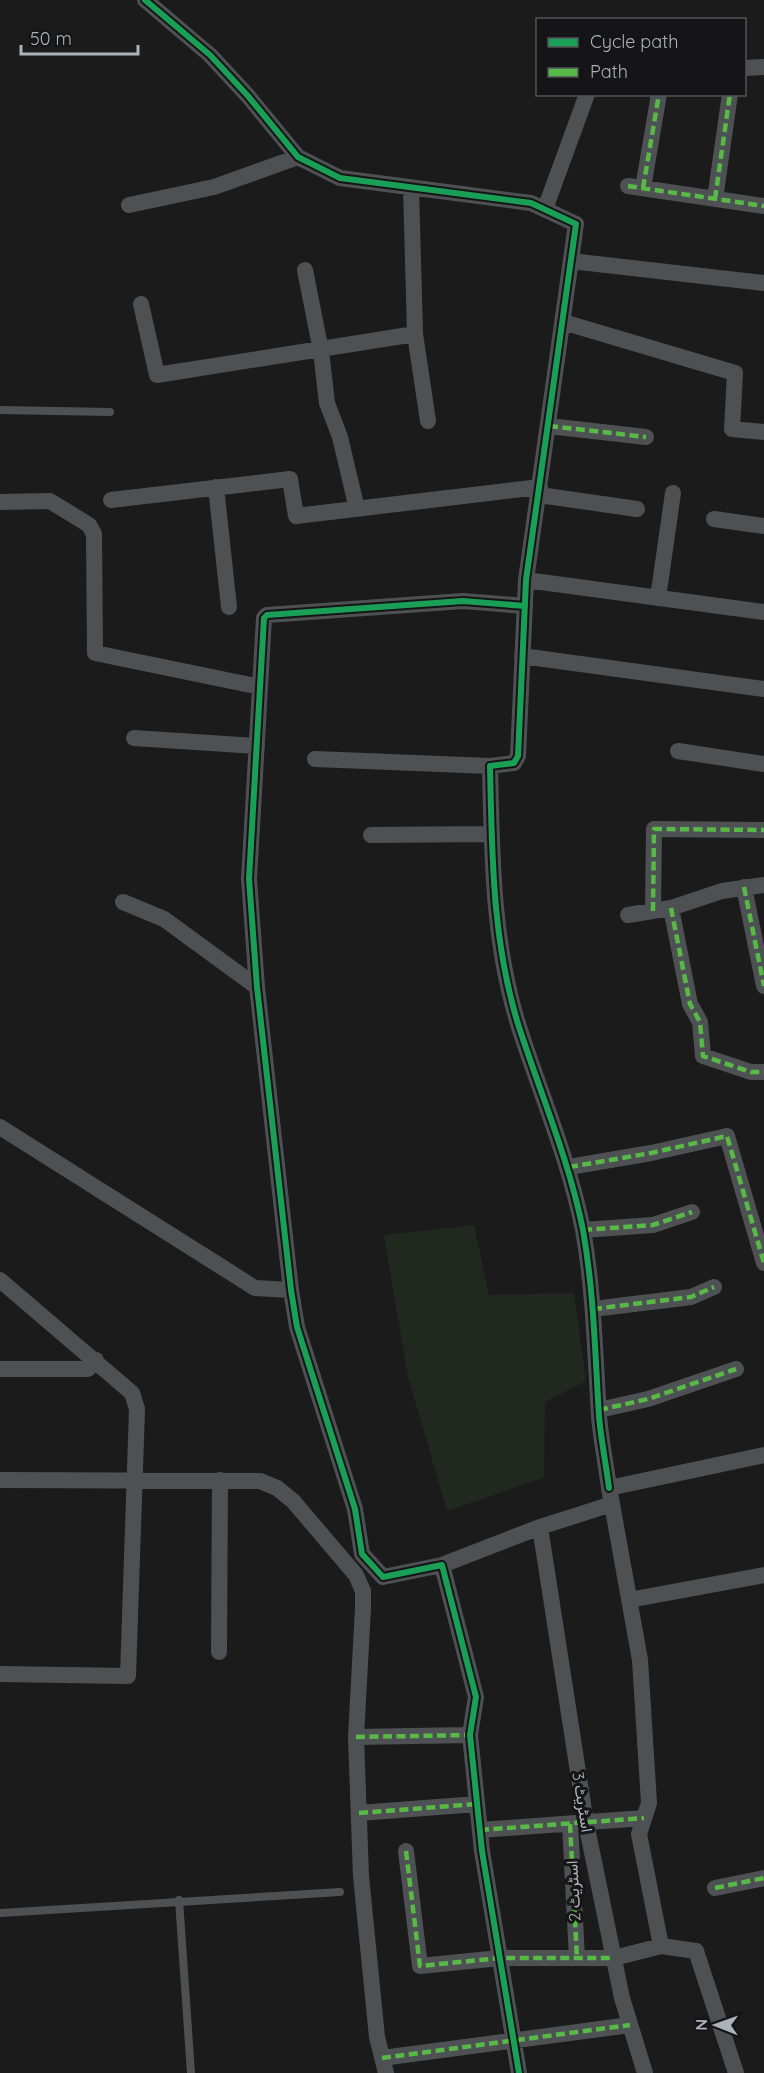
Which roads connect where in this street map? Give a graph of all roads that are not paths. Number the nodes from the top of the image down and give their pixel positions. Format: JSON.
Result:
{"nodes":[{"id":1,"x":145,"y":0,"type":"edge"},
{"id":2,"x":764,"y":67,"type":"edge"},
{"id":3,"x":746,"y":68,"type":"edge"},
{"id":4,"x":586,"y":96,"type":"edge"},
{"id":5,"x":658,"y":96,"type":"edge"},
{"id":6,"x":730,"y":96,"type":"edge"},
{"id":7,"x":298,"y":157,"type":"junction"},
{"id":8,"x":411,"y":187,"type":"junction"},
{"id":9,"x":715,"y":199,"type":"junction"},
{"id":10,"x":129,"y":205,"type":"dead end"},
{"id":11,"x":764,"y":206,"type":"edge"},
{"id":12,"x":545,"y":209,"type":"junction"},
{"id":13,"x":571,"y":261,"type":"junction"},
{"id":14,"x":304,"y":270,"type":"dead end"},
{"id":15,"x":764,"y":283,"type":"edge"},
{"id":16,"x":141,"y":304,"type":"dead end"},
{"id":17,"x":563,"y":322,"type":"junction"},
{"id":18,"x":415,"y":334,"type":"junction"},
{"id":19,"x":321,"y":351,"type":"junction"},
{"id":20,"x":0,"y":410,"type":"edge"},
{"id":21,"x":110,"y":412,"type":"dead end"},
{"id":22,"x":428,"y":421,"type":"dead end"},
{"id":23,"x":549,"y":426,"type":"junction"},
{"id":24,"x":764,"y":432,"type":"edge"},
{"id":25,"x":646,"y":437,"type":"dead end"},
{"id":26,"x":216,"y":487,"type":"junction"},
{"id":27,"x":539,"y":491,"type":"junction"},
{"id":28,"x":673,"y":493,"type":"dead end"},
{"id":29,"x":111,"y":500,"type":"dead end"},
{"id":30,"x":0,"y":502,"type":"edge"},
{"id":31,"x":357,"y":509,"type":"junction"},
{"id":32,"x":637,"y":509,"type":"dead end"},
{"id":33,"x":714,"y":519,"type":"dead end"},
{"id":34,"x":764,"y":526,"type":"edge"},
{"id":35,"x":526,"y":580,"type":"junction"},
{"id":36,"x":658,"y":598,"type":"junction"},
{"id":37,"x":525,"y":606,"type":"junction"},
{"id":38,"x":229,"y":607,"type":"dead end"},
{"id":39,"x":764,"y":612,"type":"edge"},
{"id":40,"x":522,"y":656,"type":"junction"},
{"id":41,"x":260,"y":687,"type":"junction"},
{"id":42,"x":764,"y":689,"type":"edge"},
{"id":43,"x":134,"y":738,"type":"dead end"},
{"id":44,"x":257,"y":746,"type":"junction"},
{"id":45,"x":678,"y":751,"type":"dead end"},
{"id":46,"x":315,"y":759,"type":"dead end"},
{"id":47,"x":764,"y":764,"type":"edge"},
{"id":48,"x":490,"y":766,"type":"junction"},
{"id":49,"x":764,"y":830,"type":"edge"},
{"id":50,"x":492,"y":834,"type":"junction"},
{"id":51,"x":371,"y":835,"type":"dead end"},
{"id":52,"x":764,"y":885,"type":"edge"},
{"id":53,"x":744,"y":887,"type":"junction"},
{"id":54,"x":123,"y":902,"type":"dead end"},
{"id":55,"x":671,"y":908,"type":"junction"},
{"id":56,"x":654,"y":911,"type":"junction"},
{"id":57,"x":628,"y":915,"type":"dead end"},
{"id":58,"x":764,"y":986,"type":"edge"},
{"id":59,"x":257,"y":987,"type":"junction"},
{"id":60,"x":764,"y":1072,"type":"edge"},
{"id":61,"x":0,"y":1127,"type":"edge"},
{"id":62,"x":569,"y":1167,"type":"junction"},
{"id":63,"x":692,"y":1212,"type":"dead end"},
{"id":64,"x":583,"y":1230,"type":"junction"},
{"id":65,"x":764,"y":1263,"type":"edge"},
{"id":66,"x":0,"y":1280,"type":"edge"},
{"id":67,"x":714,"y":1287,"type":"dead end"},
{"id":68,"x":291,"y":1290,"type":"junction"},
{"id":69,"x":593,"y":1309,"type":"junction"},
{"id":70,"x":96,"y":1360,"type":"junction"},
{"id":71,"x":0,"y":1369,"type":"edge"},
{"id":72,"x":736,"y":1369,"type":"dead end"},
{"id":73,"x":599,"y":1410,"type":"junction"},
{"id":74,"x":764,"y":1455,"type":"edge"},
{"id":75,"x":0,"y":1480,"type":"edge"},
{"id":76,"x":135,"y":1480,"type":"junction"},
{"id":77,"x":220,"y":1480,"type":"junction"},
{"id":78,"x":611,"y":1496,"type":"junction"},
{"id":79,"x":540,"y":1527,"type":"junction"},
{"id":80,"x":442,"y":1565,"type":"junction"},
{"id":81,"x":764,"y":1575,"type":"edge"},
{"id":82,"x":629,"y":1600,"type":"junction"},
{"id":83,"x":219,"y":1652,"type":"dead end"},
{"id":84,"x":0,"y":1674,"type":"edge"},
{"id":85,"x":470,"y":1735,"type":"junction"},
{"id":86,"x":356,"y":1737,"type":"junction"},
{"id":87,"x":477,"y":1804,"type":"junction"},
{"id":88,"x":359,"y":1813,"type":"junction"},
{"id":89,"x":644,"y":1818,"type":"junction"},
{"id":90,"x":578,"y":1823,"type":"junction"},
{"id":91,"x":480,"y":1830,"type":"junction"},
{"id":92,"x":406,"y":1851,"type":"dead end"},
{"id":93,"x":764,"y":1878,"type":"edge"},
{"id":94,"x":715,"y":1888,"type":"dead end"},
{"id":95,"x":340,"y":1892,"type":"dead end"},
{"id":96,"x":179,"y":1900,"type":"junction"},
{"id":97,"x":0,"y":1912,"type":"edge"},
{"id":98,"x":661,"y":1946,"type":"junction"},
{"id":99,"x":500,"y":1958,"type":"junction"},
{"id":100,"x":577,"y":1958,"type":"junction"},
{"id":101,"x":614,"y":1958,"type":"junction"},
{"id":102,"x":630,"y":2025,"type":"junction"},
{"id":103,"x":514,"y":2041,"type":"junction"},
{"id":104,"x":384,"y":2066,"type":"edge"},
{"id":105,"x":191,"y":2073,"type":"edge"},
{"id":106,"x":519,"y":2073,"type":"edge"},
{"id":107,"x":645,"y":2073,"type":"edge"},
{"id":108,"x":736,"y":2073,"type":"edge"}],
"edges":[{"from":1,"to":7,"type":"street"},
{"from":2,"to":3,"type":"street"},
{"from":4,"to":12,"type":"street"},
{"from":5,"to":9,"type":"street"},
{"from":6,"to":9,"type":"street"},
{"from":7,"to":8,"type":"street"},
{"from":7,"to":10,"type":"street"},
{"from":8,"to":12,"type":"street"},
{"from":8,"to":18,"type":"street"},
{"from":9,"to":11,"type":"street"},
{"from":12,"to":13,"type":"street"},
{"from":13,"to":15,"type":"street"},
{"from":13,"to":17,"type":"street"},
{"from":14,"to":19,"type":"street"},
{"from":16,"to":19,"type":"street"},
{"from":17,"to":23,"type":"street"},
{"from":17,"to":24,"type":"street"},
{"from":18,"to":19,"type":"street"},
{"from":18,"to":22,"type":"street"},
{"from":19,"to":31,"type":"street"},
{"from":20,"to":21,"type":"lane"},
{"from":23,"to":25,"type":"street"},
{"from":23,"to":27,"type":"street"},
{"from":26,"to":29,"type":"street"},
{"from":26,"to":31,"type":"street"},
{"from":26,"to":38,"type":"street"},
{"from":27,"to":31,"type":"street"},
{"from":27,"to":32,"type":"street"},
{"from":27,"to":35,"type":"street"},
{"from":28,"to":36,"type":"street"},
{"from":30,"to":41,"type":"street"},
{"from":33,"to":34,"type":"street"},
{"from":35,"to":36,"type":"street"},
{"from":35,"to":37,"type":"street"},
{"from":36,"to":39,"type":"street"},
{"from":37,"to":40,"type":"street"},
{"from":37,"to":41,"type":"street"},
{"from":40,"to":42,"type":"street"},
{"from":40,"to":48,"type":"street"},
{"from":41,"to":44,"type":"street"},
{"from":43,"to":44,"type":"street"},
{"from":44,"to":59,"type":"street"},
{"from":45,"to":47,"type":"street"},
{"from":46,"to":48,"type":"street"},
{"from":48,"to":50,"type":"street"},
{"from":49,"to":56,"type":"street"},
{"from":50,"to":51,"type":"street"},
{"from":50,"to":62,"type":"street"},
{"from":52,"to":53,"type":"street"},
{"from":53,"to":55,"type":"street"},
{"from":53,"to":58,"type":"street"},
{"from":54,"to":59,"type":"street"},
{"from":55,"to":56,"type":"street"},
{"from":55,"to":60,"type":"street"},
{"from":56,"to":57,"type":"street"},
{"from":59,"to":68,"type":"street"},
{"from":61,"to":68,"type":"street"},
{"from":62,"to":64,"type":"street"},
{"from":62,"to":65,"type":"street"},
{"from":63,"to":64,"type":"street"},
{"from":64,"to":69,"type":"street"},
{"from":66,"to":70,"type":"street"},
{"from":67,"to":69,"type":"street"},
{"from":68,"to":80,"type":"street"},
{"from":69,"to":73,"type":"street"},
{"from":70,"to":71,"type":"street"},
{"from":70,"to":76,"type":"street"},
{"from":72,"to":73,"type":"street"},
{"from":73,"to":78,"type":"street"},
{"from":74,"to":78,"type":"street"},
{"from":75,"to":76,"type":"street"},
{"from":76,"to":77,"type":"street"},
{"from":76,"to":84,"type":"street"},
{"from":77,"to":83,"type":"street"},
{"from":77,"to":86,"type":"street"},
{"from":78,"to":79,"type":"street"},
{"from":78,"to":82,"type":"street"},
{"from":79,"to":80,"type":"street"},
{"from":79,"to":90,"type":"street","name":"اسٹریٹ 3"},
{"from":80,"to":85,"type":"street"},
{"from":81,"to":82,"type":"street"},
{"from":82,"to":89,"type":"street"},
{"from":85,"to":86,"type":"street"},
{"from":85,"to":87,"type":"street"},
{"from":86,"to":88,"type":"street"},
{"from":87,"to":88,"type":"street"},
{"from":87,"to":91,"type":"street"},
{"from":88,"to":104,"type":"street"},
{"from":89,"to":90,"type":"street"},
{"from":89,"to":98,"type":"street"},
{"from":90,"to":91,"type":"street"},
{"from":90,"to":100,"type":"street","name":"اسٹریٹ 2"},
{"from":90,"to":101,"type":"street","name":"اسٹریٹ 3"},
{"from":91,"to":99,"type":"street"},
{"from":92,"to":99,"type":"street"},
{"from":93,"to":94,"type":"street"},
{"from":95,"to":96,"type":"lane"},
{"from":96,"to":97,"type":"lane"},
{"from":96,"to":105,"type":"lane"},
{"from":98,"to":101,"type":"street"},
{"from":98,"to":108,"type":"street"},
{"from":99,"to":100,"type":"street"},
{"from":99,"to":103,"type":"street"},
{"from":100,"to":101,"type":"street"},
{"from":101,"to":102,"type":"street","name":"اسٹریٹ 3"},
{"from":102,"to":103,"type":"street"},
{"from":102,"to":107,"type":"street","name":"اسٹریٹ 3"},
{"from":103,"to":104,"type":"street"},
{"from":103,"to":106,"type":"street"}]}
